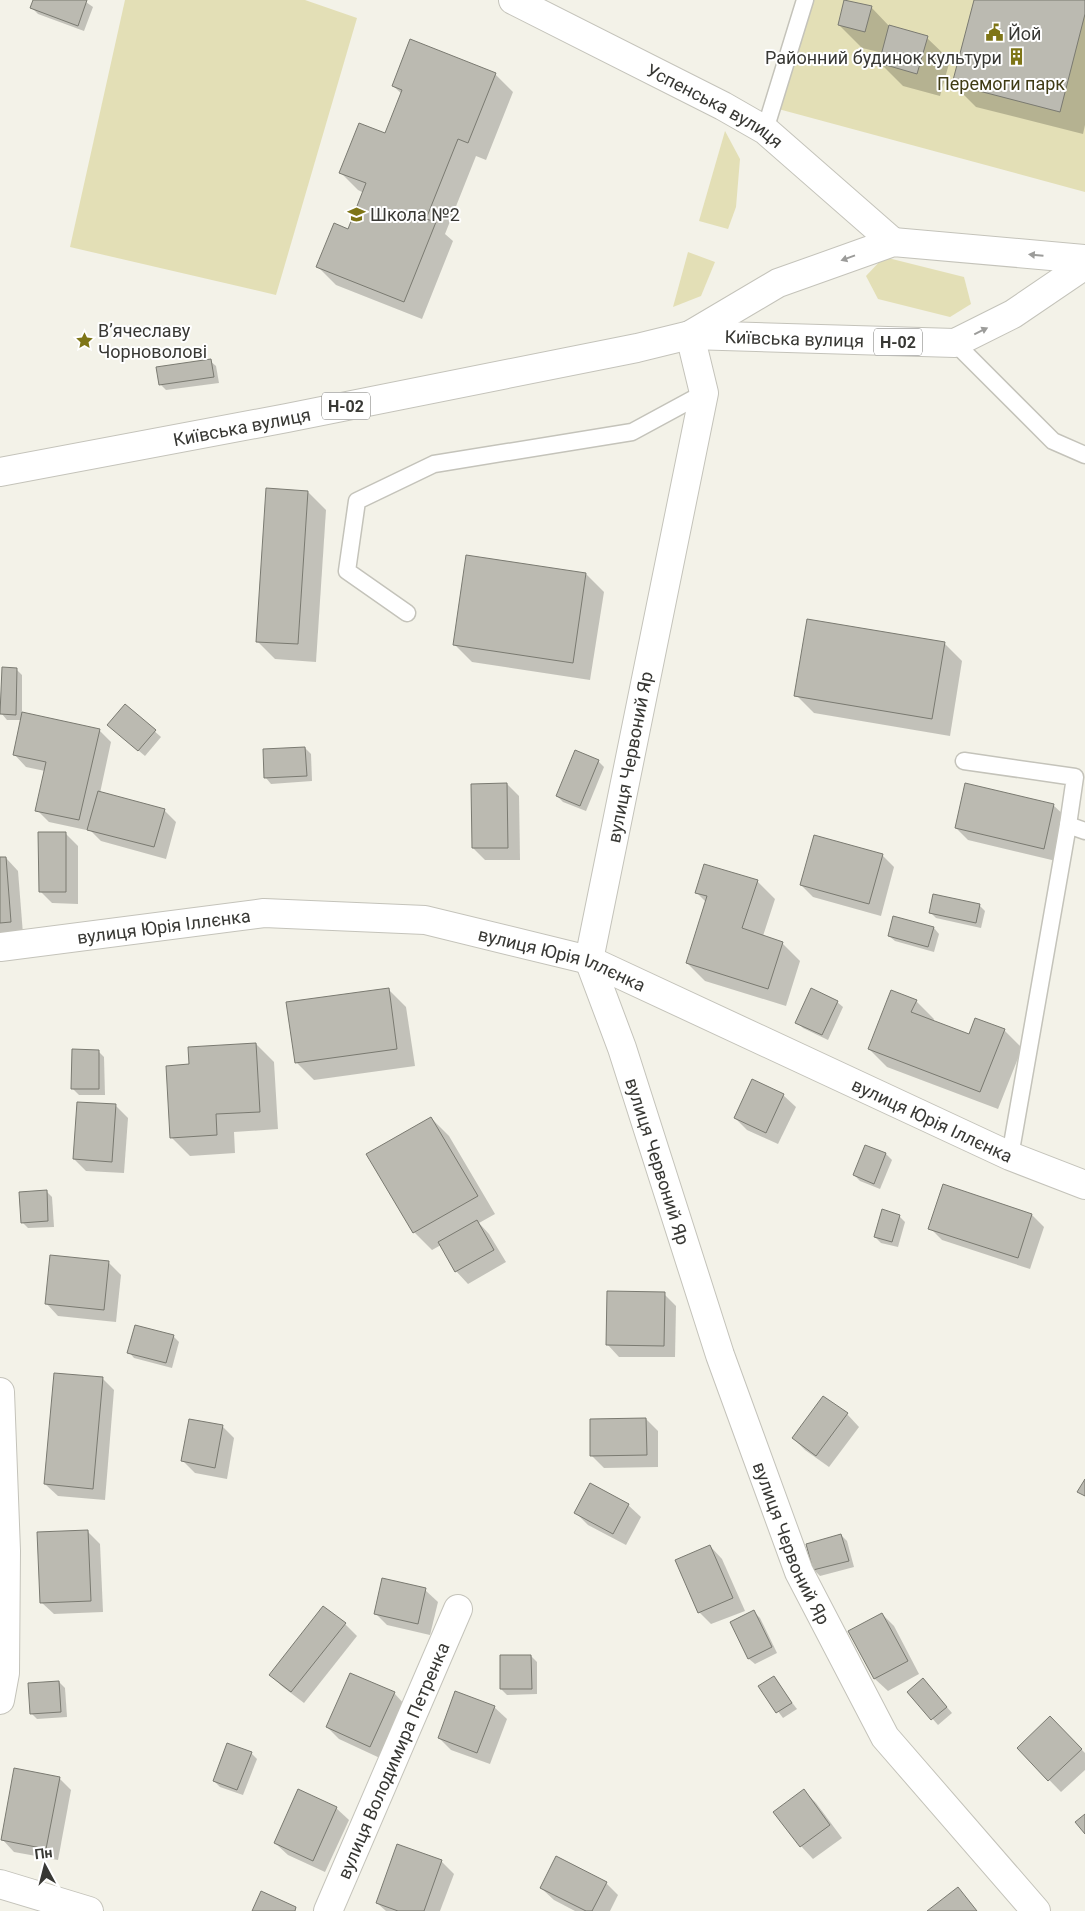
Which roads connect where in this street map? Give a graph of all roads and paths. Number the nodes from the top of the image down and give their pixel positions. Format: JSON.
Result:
{"nodes":[{"id":1,"x":805,"y":0,"type":"edge"},
{"id":2,"x":530,"y":4,"type":"edge"},
{"id":3,"x":765,"y":130,"type":"junction"},
{"id":4,"x":894,"y":242,"type":"junction"},
{"id":5,"x":1085,"y":260,"type":"edge"},
{"id":6,"x":1085,"y":265,"type":"edge"},
{"id":7,"x":690,"y":336,"type":"junction"},
{"id":8,"x":955,"y":343,"type":"junction"},
{"id":9,"x":704,"y":393,"type":"junction"},
{"id":10,"x":1085,"y":455,"type":"edge"},
{"id":11,"x":0,"y":472,"type":"edge"},
{"id":12,"x":407,"y":614,"type":"dead end"},
{"id":13,"x":964,"y":761,"type":"dead end"},
{"id":14,"x":1068,"y":825,"type":"junction"},
{"id":15,"x":1085,"y":831,"type":"edge"},
{"id":16,"x":0,"y":946,"type":"edge"},
{"id":17,"x":589,"y":960,"type":"junction"},
{"id":18,"x":1010,"y":1156,"type":"junction"},
{"id":19,"x":1085,"y":1185,"type":"edge"},
{"id":20,"x":0,"y":1392,"type":"edge"},
{"id":21,"x":1,"y":1430,"type":"edge"},
{"id":22,"x":458,"y":1609,"type":"dead end"},
{"id":23,"x":0,"y":1700,"type":"edge"},
{"id":24,"x":0,"y":1884,"type":"edge"},
{"id":25,"x":89,"y":1911,"type":"edge"},
{"id":26,"x":328,"y":1911,"type":"edge"},
{"id":27,"x":1036,"y":1911,"type":"edge"}],
"edges":[{"from":1,"to":3,"type":"lane"},
{"from":2,"to":3,"type":"street","name":"Успенська вулиця"},
{"from":3,"to":4,"type":"street","name":"Успенська вулиця"},
{"from":5,"to":4,"type":"street","number":"Н-02","one_way":true},
{"from":4,"to":7,"type":"street","name":"Київська вулиця","number":"Н-02","one_way":true},
{"from":8,"to":6,"type":"street","name":"Київська вулиця","number":"Н-02","one_way":true},
{"from":7,"to":8,"type":"street","name":"Київська вулиця","number":"Н-02"},
{"from":7,"to":9,"type":"street","name":"вулиця Червоний Яр"},
{"from":7,"to":11,"type":"street","name":"Київська вулиця","number":"Н-02"},
{"from":8,"to":10,"type":"lane"},
{"from":9,"to":12,"type":"lane"},
{"from":9,"to":17,"type":"street","name":"вулиця Червоний Яр"},
{"from":13,"to":14,"type":"lane"},
{"from":14,"to":15,"type":"lane"},
{"from":14,"to":18,"type":"lane"},
{"from":16,"to":17,"type":"street","name":"вулиця Юрія Іллєнка"},
{"from":17,"to":18,"type":"street","name":"вулиця Юрія Іллєнка"},
{"from":17,"to":27,"type":"street","name":"вулиця Червоний Яр"},
{"from":18,"to":19,"type":"street","name":"вулиця Юрія Іллєнка"},
{"from":20,"to":21,"type":"street"},
{"from":21,"to":23,"type":"street"},
{"from":22,"to":26,"type":"street","name":"вулиця Володимира Петренка"},
{"from":24,"to":25,"type":"street"}]}
